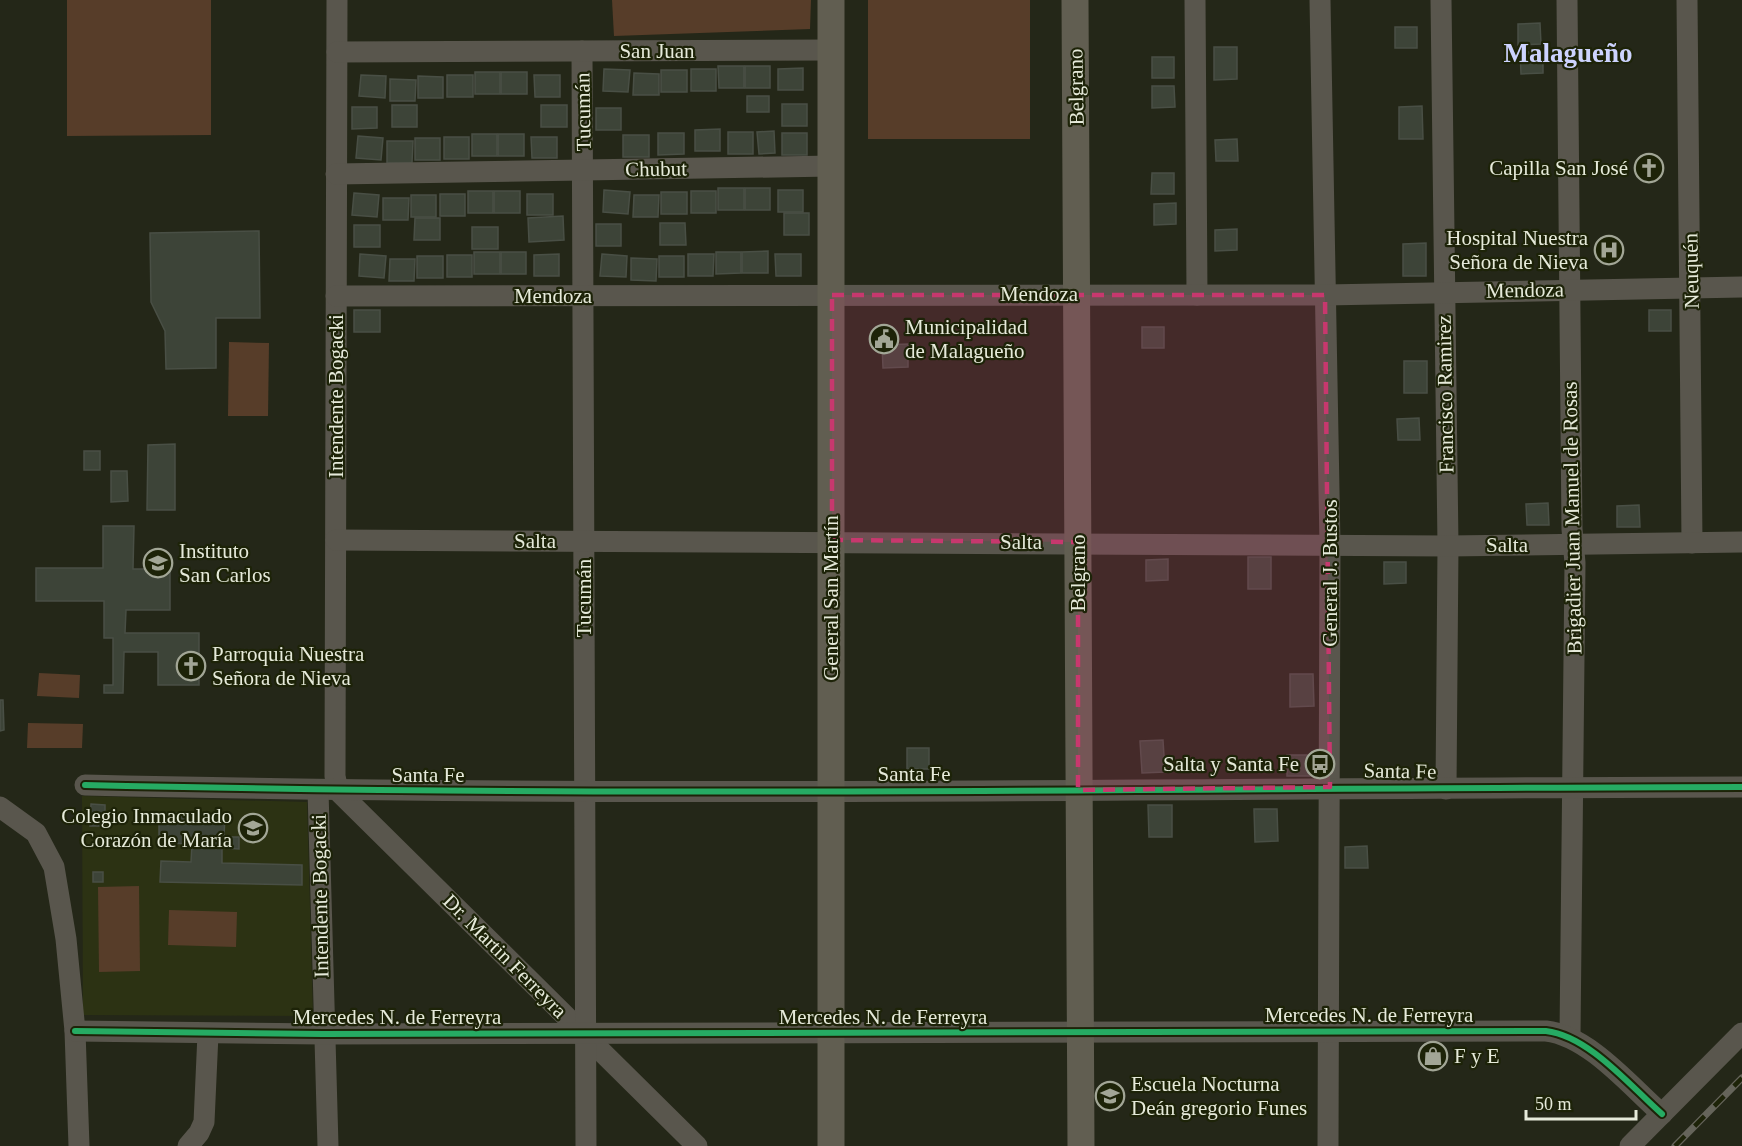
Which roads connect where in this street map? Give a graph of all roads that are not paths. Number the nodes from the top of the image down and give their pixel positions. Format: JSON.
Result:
{"nodes":[{"id":1,"x":337,"y":0,"type":"edge"},
{"id":2,"x":831,"y":0,"type":"edge"},
{"id":3,"x":1075,"y":0,"type":"edge"},
{"id":4,"x":1196,"y":0,"type":"edge"},
{"id":5,"x":1320,"y":0,"type":"edge"},
{"id":6,"x":1441,"y":0,"type":"edge"},
{"id":7,"x":1567,"y":0,"type":"edge"},
{"id":8,"x":1687,"y":0,"type":"edge"},
{"id":9,"x":833,"y":50,"type":"junction"},
{"id":10,"x":582,"y":51,"type":"junction"},
{"id":11,"x":337,"y":52,"type":"junction"},
{"id":12,"x":832,"y":166,"type":"junction"},
{"id":13,"x":584,"y":170,"type":"junction"},
{"id":14,"x":336,"y":174,"type":"junction"},
{"id":15,"x":1742,"y":287,"type":"edge"},
{"id":16,"x":1691,"y":288,"type":"junction"},
{"id":17,"x":1569,"y":290,"type":"junction"},
{"id":18,"x":1444,"y":292,"type":"junction"},
{"id":19,"x":1078,"y":294,"type":"junction"},
{"id":20,"x":1325,"y":294,"type":"junction"},
{"id":21,"x":832,"y":295,"type":"junction"},
{"id":22,"x":1197,"y":295,"type":"junction"},
{"id":23,"x":336,"y":296,"type":"junction"},
{"id":24,"x":584,"y":296,"type":"junction"},
{"id":25,"x":336,"y":540,"type":"junction"},
{"id":26,"x":832,"y":540,"type":"junction"},
{"id":27,"x":584,"y":542,"type":"junction"},
{"id":28,"x":1078,"y":542,"type":"junction"},
{"id":29,"x":1742,"y":542,"type":"edge"},
{"id":30,"x":1692,"y":543,"type":"junction"},
{"id":31,"x":1330,"y":544,"type":"junction"},
{"id":32,"x":1574,"y":545,"type":"junction"},
{"id":33,"x":1448,"y":546,"type":"junction"},
{"id":34,"x":85,"y":785,"type":"dead end"},
{"id":35,"x":1330,"y":787,"type":"junction"},
{"id":36,"x":1574,"y":787,"type":"junction"},
{"id":37,"x":1742,"y":787,"type":"edge"},
{"id":38,"x":1446,"y":789,"type":"junction"},
{"id":39,"x":1078,"y":790,"type":"junction"},
{"id":40,"x":328,"y":791,"type":"junction"},
{"id":41,"x":584,"y":791,"type":"junction"},
{"id":42,"x":831,"y":792,"type":"junction"},
{"id":43,"x":0,"y":807,"type":"edge"},
{"id":44,"x":75,"y":1031,"type":"junction"},
{"id":45,"x":1329,"y":1032,"type":"junction"},
{"id":46,"x":831,"y":1033,"type":"junction"},
{"id":47,"x":1080,"y":1033,"type":"junction"},
{"id":48,"x":1742,"y":1033,"type":"edge"},
{"id":49,"x":208,"y":1034,"type":"junction"},
{"id":50,"x":323,"y":1034,"type":"junction"},
{"id":51,"x":584,"y":1034,"type":"junction"},
{"id":52,"x":1570,"y":1036,"type":"junction"},
{"id":53,"x":1662,"y":1114,"type":"junction"},
{"id":54,"x":195,"y":1142,"type":"edge"},
{"id":55,"x":79,"y":1146,"type":"edge"},
{"id":56,"x":328,"y":1146,"type":"edge"},
{"id":57,"x":586,"y":1146,"type":"edge"},
{"id":58,"x":697,"y":1146,"type":"edge"},
{"id":59,"x":831,"y":1146,"type":"edge"},
{"id":60,"x":1081,"y":1146,"type":"edge"},
{"id":61,"x":1328,"y":1146,"type":"edge"},
{"id":62,"x":1630,"y":1146,"type":"edge"}],
"edges":[{"from":1,"to":11,"type":"street","name":"Intendente Bogacki"},
{"from":2,"to":9,"type":"main road","name":"General San Martín"},
{"from":3,"to":19,"type":"main road","name":"Belgrano"},
{"from":4,"to":22,"type":"street"},
{"from":5,"to":20,"type":"street","name":"General J. Bustos"},
{"from":6,"to":18,"type":"street","name":"Francisco Ramirez"},
{"from":7,"to":17,"type":"street","name":"Brigadier Juan Manuel de Rosas"},
{"from":8,"to":16,"type":"street","name":"Neuquén"},
{"from":9,"to":10,"type":"street","name":"San Juan"},
{"from":9,"to":12,"type":"main road","name":"General San Martín"},
{"from":10,"to":11,"type":"street","name":"San Juan"},
{"from":10,"to":13,"type":"street","name":"Tucumán"},
{"from":11,"to":14,"type":"street","name":"Intendente Bogacki"},
{"from":12,"to":13,"type":"street","name":"Chubut"},
{"from":12,"to":21,"type":"main road","name":"General San Martín"},
{"from":13,"to":14,"type":"street","name":"Chubut"},
{"from":13,"to":24,"type":"street","name":"Tucumán"},
{"from":14,"to":23,"type":"street","name":"Intendente Bogacki"},
{"from":15,"to":16,"type":"street","name":"Mendoza"},
{"from":16,"to":17,"type":"street","name":"Mendoza"},
{"from":16,"to":30,"type":"street","name":"Neuquén"},
{"from":17,"to":18,"type":"street","name":"Mendoza"},
{"from":17,"to":32,"type":"street","name":"Brigadier Juan Manuel de Rosas"},
{"from":18,"to":20,"type":"street","name":"Mendoza"},
{"from":18,"to":33,"type":"street","name":"Francisco Ramirez"},
{"from":19,"to":21,"type":"street","name":"Mendoza"},
{"from":19,"to":22,"type":"street","name":"Mendoza"},
{"from":19,"to":28,"type":"main road","name":"Belgrano"},
{"from":20,"to":22,"type":"street","name":"Mendoza"},
{"from":20,"to":31,"type":"street","name":"General J. Bustos"},
{"from":21,"to":24,"type":"street","name":"Mendoza"},
{"from":21,"to":26,"type":"main road","name":"General San Martín"},
{"from":23,"to":24,"type":"street","name":"Mendoza"},
{"from":23,"to":25,"type":"street","name":"Intendente Bogacki"},
{"from":24,"to":27,"type":"street","name":"Tucumán"},
{"from":25,"to":27,"type":"street","name":"Salta"},
{"from":25,"to":40,"type":"street","name":"Intendente Bogacki"},
{"from":26,"to":27,"type":"street","name":"Salta"},
{"from":26,"to":28,"type":"street","name":"Salta"},
{"from":26,"to":42,"type":"main road","name":"General San Martín"},
{"from":27,"to":41,"type":"street","name":"Tucumán"},
{"from":28,"to":31,"type":"street","name":"Salta"},
{"from":28,"to":39,"type":"main road","name":"Belgrano"},
{"from":29,"to":30,"type":"street","name":"Salta"},
{"from":30,"to":32,"type":"street","name":"Salta"},
{"from":31,"to":33,"type":"street","name":"Salta"},
{"from":31,"to":35,"type":"street","name":"General J. Bustos"},
{"from":32,"to":33,"type":"street","name":"Salta"},
{"from":32,"to":36,"type":"street","name":"Brigadier Juan Manuel de Rosas"},
{"from":33,"to":38,"type":"street","name":"Francisco Ramirez"},
{"from":34,"to":40,"type":"street","name":"Santa Fe"},
{"from":35,"to":38,"type":"street","name":"Santa Fe"},
{"from":35,"to":39,"type":"street","name":"Santa Fe"},
{"from":35,"to":45,"type":"street","name":"General J. Bustos"},
{"from":36,"to":37,"type":"street","name":"Santa Fe"},
{"from":36,"to":38,"type":"street","name":"Santa Fe"},
{"from":36,"to":52,"type":"street","name":"Brigadier Juan Manuel de Rosas"},
{"from":39,"to":42,"type":"street","name":"Santa Fe"},
{"from":39,"to":47,"type":"main road","name":"Belgrano"},
{"from":40,"to":41,"type":"street","name":"Santa Fe"},
{"from":40,"to":50,"type":"street","name":"Intendente Bogacki"},
{"from":40,"to":51,"type":"street","name":"Dr. Martin Ferreyra"},
{"from":41,"to":42,"type":"street","name":"Santa Fe"},
{"from":41,"to":51,"type":"street","name":"Tucumán"},
{"from":42,"to":46,"type":"main road","name":"General San Martín"},
{"from":43,"to":44,"type":"street"},
{"from":44,"to":49,"type":"street","name":"Mercedes N. de Ferreyra"},
{"from":44,"to":55,"type":"street"},
{"from":45,"to":47,"type":"street","name":"Mercedes N. de Ferreyra"},
{"from":45,"to":52,"type":"street","name":"Mercedes N. de Ferreyra"},
{"from":45,"to":61,"type":"street","name":"General J. Bustos"},
{"from":46,"to":47,"type":"street","name":"Mercedes N. de Ferreyra"},
{"from":46,"to":51,"type":"street","name":"Mercedes N. de Ferreyra"},
{"from":46,"to":59,"type":"main road","name":"General San Martín"},
{"from":47,"to":60,"type":"main road","name":"Belgrano"},
{"from":48,"to":53,"type":"street"},
{"from":49,"to":50,"type":"street","name":"Mercedes N. de Ferreyra"},
{"from":49,"to":54,"type":"street"},
{"from":50,"to":51,"type":"street","name":"Mercedes N. de Ferreyra"},
{"from":50,"to":56,"type":"street","name":"Intendente Bogacki"},
{"from":51,"to":57,"type":"street","name":"Tucumán"},
{"from":51,"to":58,"type":"street","name":"Dr. Martin Ferreyra"},
{"from":52,"to":53,"type":"street","name":"Mercedes N. de Ferreyra"},
{"from":53,"to":62,"type":"street"}]}
